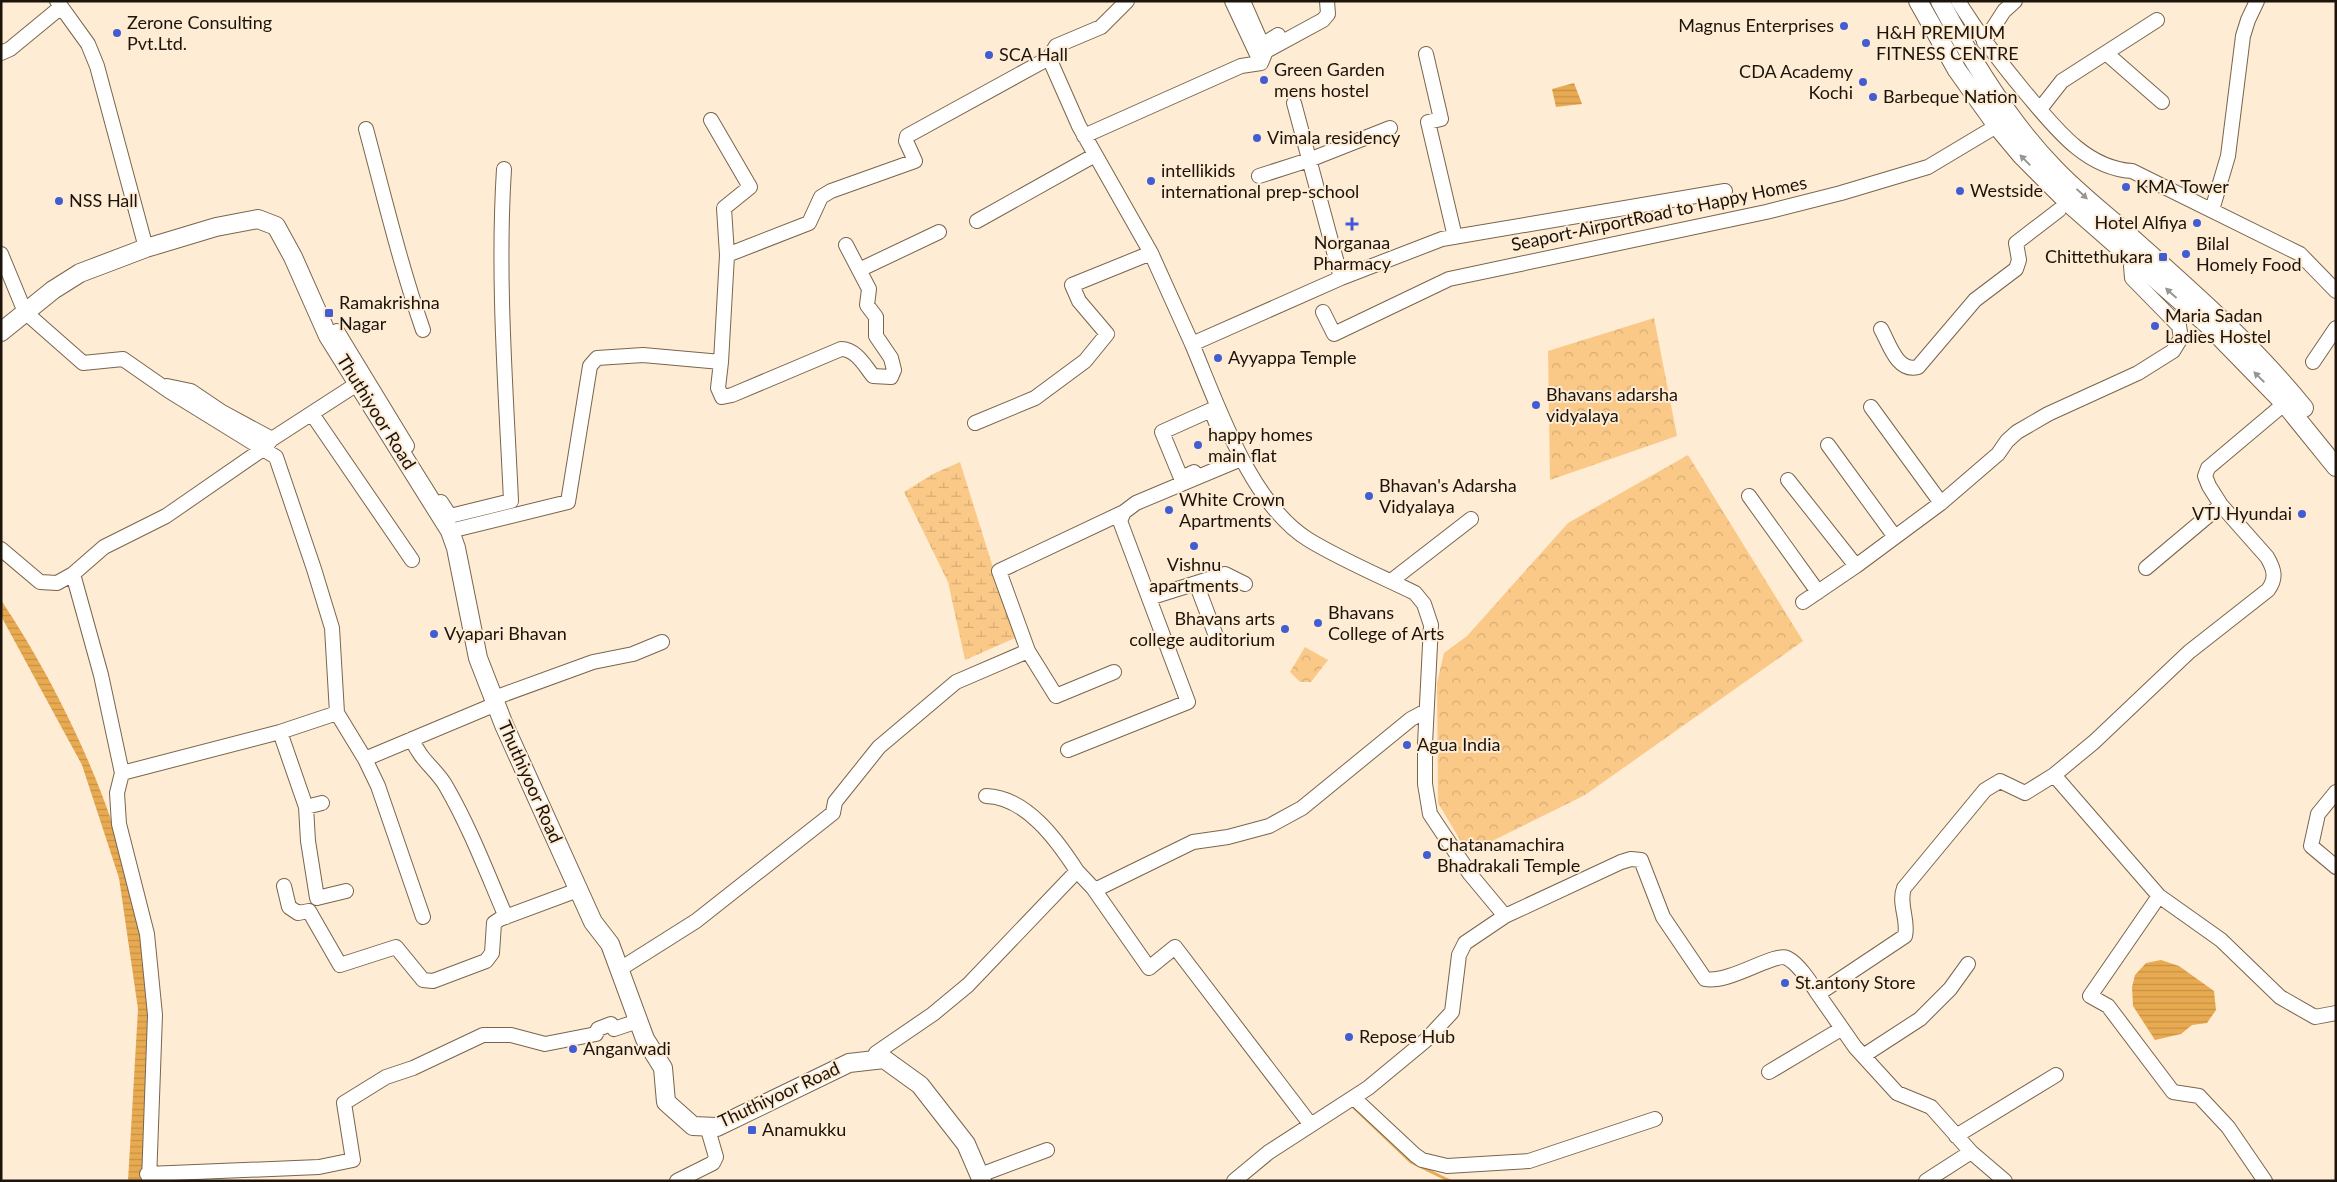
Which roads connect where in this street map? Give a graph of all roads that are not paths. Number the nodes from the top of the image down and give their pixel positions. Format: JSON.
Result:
{"nodes":[{"id":1,"x":1127,"y":1,"type":"edge"},
{"id":2,"x":1232,"y":1,"type":"edge"},
{"id":3,"x":1243,"y":1,"type":"edge"},
{"id":4,"x":1327,"y":1,"type":"edge"},
{"id":5,"x":1918,"y":1,"type":"edge"},
{"id":6,"x":1940,"y":1,"type":"edge"},
{"id":7,"x":1958,"y":1,"type":"edge"},
{"id":8,"x":2016,"y":1,"type":"edge"},
{"id":9,"x":2257,"y":1,"type":"edge"},
{"id":10,"x":59,"y":4,"type":"edge"},
{"id":11,"x":2157,"y":20,"type":"dead end"},
{"id":12,"x":1300,"y":22,"type":"dead end"},
{"id":13,"x":1984,"y":42,"type":"junction"},
{"id":14,"x":1,"y":53,"type":"edge"},
{"id":15,"x":2106,"y":53,"type":"junction"},
{"id":16,"x":1426,"y":54,"type":"dead end"},
{"id":17,"x":1049,"y":58,"type":"junction"},
{"id":18,"x":1260,"y":64,"type":"junction"},
{"id":19,"x":2162,"y":102,"type":"dead end"},
{"id":20,"x":1294,"y":103,"type":"dead end"},
{"id":21,"x":2040,"y":109,"type":"junction"},
{"id":22,"x":2012,"y":116,"type":"junction"},
{"id":23,"x":711,"y":120,"type":"dead end"},
{"id":24,"x":1997,"y":126,"type":"junction"},
{"id":25,"x":1390,"y":128,"type":"dead end"},
{"id":26,"x":366,"y":129,"type":"dead end"},
{"id":27,"x":1084,"y":136,"type":"junction"},
{"id":28,"x":1095,"y":155,"type":"junction"},
{"id":29,"x":1309,"y":160,"type":"junction"},
{"id":30,"x":504,"y":169,"type":"dead end"},
{"id":31,"x":1259,"y":176,"type":"dead end"},
{"id":32,"x":1725,"y":191,"type":"dead end"},
{"id":33,"x":2060,"y":210,"type":"dead end"},
{"id":34,"x":2212,"y":210,"type":"junction"},
{"id":35,"x":977,"y":221,"type":"dead end"},
{"id":36,"x":939,"y":232,"type":"dead end"},
{"id":37,"x":1455,"y":237,"type":"junction"},
{"id":38,"x":846,"y":245,"type":"dead end"},
{"id":39,"x":146,"y":248,"type":"junction"},
{"id":40,"x":1,"y":254,"type":"edge"},
{"id":41,"x":1151,"y":254,"type":"junction"},
{"id":42,"x":727,"y":255,"type":"junction"},
{"id":43,"x":2139,"y":255,"type":"junction"},
{"id":44,"x":859,"y":270,"type":"junction"},
{"id":45,"x":1341,"y":278,"type":"junction"},
{"id":46,"x":2336,"y":291,"type":"edge"},
{"id":47,"x":25,"y":312,"type":"junction"},
{"id":48,"x":1323,"y":312,"type":"dead end"},
{"id":49,"x":2336,"y":328,"type":"edge"},
{"id":50,"x":1881,"y":329,"type":"dead end"},
{"id":51,"x":422,"y":330,"type":"dead end"},
{"id":52,"x":1,"y":332,"type":"edge"},
{"id":53,"x":328,"y":336,"type":"junction"},
{"id":54,"x":1192,"y":344,"type":"junction"},
{"id":55,"x":721,"y":362,"type":"junction"},
{"id":56,"x":2314,"y":362,"type":"dead end"},
{"id":57,"x":357,"y":384,"type":"junction"},
{"id":58,"x":2289,"y":400,"type":"junction"},
{"id":59,"x":1871,"y":407,"type":"dead end"},
{"id":60,"x":312,"y":414,"type":"junction"},
{"id":61,"x":975,"y":423,"type":"dead end"},
{"id":62,"x":268,"y":444,"type":"junction"},
{"id":63,"x":1828,"y":445,"type":"dead end"},
{"id":64,"x":2336,"y":450,"type":"edge"},
{"id":65,"x":1237,"y":456,"type":"junction"},
{"id":66,"x":2336,"y":467,"type":"edge"},
{"id":67,"x":1788,"y":480,"type":"dead end"},
{"id":68,"x":1749,"y":496,"type":"dead end"},
{"id":69,"x":1941,"y":503,"type":"junction"},
{"id":70,"x":2221,"y":505,"type":"junction"},
{"id":71,"x":1124,"y":512,"type":"junction"},
{"id":72,"x":1471,"y":519,"type":"dead end"},
{"id":73,"x":450,"y":531,"type":"junction"},
{"id":74,"x":1895,"y":537,"type":"junction"},
{"id":75,"x":1,"y":550,"type":"edge"},
{"id":76,"x":412,"y":560,"type":"dead end"},
{"id":77,"x":1856,"y":566,"type":"junction"},
{"id":78,"x":2146,"y":568,"type":"dead end"},
{"id":79,"x":73,"y":574,"type":"junction"},
{"id":80,"x":1391,"y":581,"type":"junction"},
{"id":81,"x":1196,"y":583,"type":"junction"},
{"id":82,"x":1245,"y":584,"type":"dead end"},
{"id":83,"x":1818,"y":592,"type":"junction"},
{"id":84,"x":1149,"y":598,"type":"junction"},
{"id":85,"x":1803,"y":602,"type":"dead end"},
{"id":86,"x":1216,"y":636,"type":"dead end"},
{"id":87,"x":662,"y":642,"type":"dead end"},
{"id":88,"x":1028,"y":651,"type":"junction"},
{"id":89,"x":1114,"y":672,"type":"dead end"},
{"id":90,"x":495,"y":701,"type":"junction"},
{"id":91,"x":1426,"y":711,"type":"junction"},
{"id":92,"x":338,"y":713,"type":"junction"},
{"id":93,"x":280,"y":732,"type":"junction"},
{"id":94,"x":412,"y":739,"type":"junction"},
{"id":95,"x":1068,"y":750,"type":"dead end"},
{"id":96,"x":365,"y":759,"type":"junction"},
{"id":97,"x":122,"y":773,"type":"junction"},
{"id":98,"x":2054,"y":775,"type":"junction"},
{"id":99,"x":2336,"y":792,"type":"edge"},
{"id":100,"x":986,"y":796,"type":"dead end"},
{"id":101,"x":322,"y":803,"type":"dead end"},
{"id":102,"x":306,"y":807,"type":"junction"},
{"id":103,"x":2336,"y":867,"type":"edge"},
{"id":104,"x":1077,"y":871,"type":"junction"},
{"id":105,"x":284,"y":886,"type":"dead end"},
{"id":106,"x":1093,"y":888,"type":"junction"},
{"id":107,"x":578,"y":890,"type":"junction"},
{"id":108,"x":346,"y":891,"type":"dead end"},
{"id":109,"x":2159,"y":896,"type":"junction"},
{"id":110,"x":1506,"y":916,"type":"junction"},
{"id":111,"x":423,"y":917,"type":"dead end"},
{"id":112,"x":506,"y":917,"type":"junction"},
{"id":113,"x":1968,"y":964,"type":"dead end"},
{"id":114,"x":620,"y":969,"type":"junction"},
{"id":115,"x":1818,"y":994,"type":"junction"},
{"id":116,"x":2336,"y":1013,"type":"edge"},
{"id":117,"x":638,"y":1021,"type":"junction"},
{"id":118,"x":1841,"y":1029,"type":"junction"},
{"id":119,"x":1863,"y":1056,"type":"junction"},
{"id":120,"x":873,"y":1060,"type":"junction"},
{"id":121,"x":1769,"y":1072,"type":"dead end"},
{"id":122,"x":2056,"y":1075,"type":"dead end"},
{"id":123,"x":1348,"y":1101,"type":"junction"},
{"id":124,"x":1655,"y":1119,"type":"dead end"},
{"id":125,"x":1311,"y":1125,"type":"junction"},
{"id":126,"x":707,"y":1126,"type":"junction"},
{"id":127,"x":1956,"y":1136,"type":"junction"},
{"id":128,"x":1047,"y":1150,"type":"dead end"},
{"id":129,"x":1971,"y":1152,"type":"junction"},
{"id":130,"x":148,"y":1178,"type":"edge"},
{"id":131,"x":981,"y":1178,"type":"edge"},
{"id":132,"x":678,"y":1181,"type":"edge"},
{"id":133,"x":1234,"y":1181,"type":"edge"},
{"id":134,"x":1926,"y":1181,"type":"edge"},
{"id":135,"x":2005,"y":1181,"type":"edge"},
{"id":136,"x":2265,"y":1181,"type":"edge"}],
"edges":[{"from":1,"to":17,"type":"street"},
{"from":2,"to":18,"type":"street"},
{"from":3,"to":12,"type":"street"},
{"from":4,"to":18,"type":"street"},
{"from":5,"to":24,"type":"main road"},
{"from":6,"to":22,"type":"main road"},
{"from":7,"to":13,"type":"street"},
{"from":8,"to":13,"type":"street"},
{"from":9,"to":34,"type":"street"},
{"from":10,"to":14,"type":"street"},
{"from":10,"to":39,"type":"street"},
{"from":11,"to":15,"type":"street"},
{"from":13,"to":21,"type":"street"},
{"from":15,"to":19,"type":"street"},
{"from":15,"to":21,"type":"street"},
{"from":16,"to":37,"type":"street"},
{"from":17,"to":27,"type":"street"},
{"from":17,"to":42,"type":"street"},
{"from":18,"to":27,"type":"street"},
{"from":20,"to":29,"type":"street"},
{"from":21,"to":34,"type":"street"},
{"from":22,"to":24,"type":"street","name":"Seaport-AirportRoad to Happy Homes"},
{"from":22,"to":43,"type":"main road","one_way":true},
{"from":23,"to":42,"type":"street"},
{"from":43,"to":24,"type":"main road","one_way":true},
{"from":24,"to":48,"type":"street","name":"Seaport-AirportRoad to Happy Homes"},
{"from":25,"to":29,"type":"street"},
{"from":26,"to":51,"type":"street"},
{"from":27,"to":28,"type":"street"},
{"from":28,"to":35,"type":"street"},
{"from":28,"to":41,"type":"street"},
{"from":29,"to":31,"type":"street"},
{"from":29,"to":45,"type":"street"},
{"from":30,"to":53,"type":"street"},
{"from":32,"to":37,"type":"street"},
{"from":33,"to":50,"type":"street"},
{"from":34,"to":46,"type":"street"},
{"from":36,"to":44,"type":"street"},
{"from":37,"to":45,"type":"street"},
{"from":38,"to":44,"type":"street"},
{"from":39,"to":47,"type":"main road","name":"Thuthiyoor Road"},
{"from":39,"to":53,"type":"main road","name":"Thuthiyoor Road"},
{"from":40,"to":47,"type":"street"},
{"from":41,"to":54,"type":"street"},
{"from":41,"to":61,"type":"street"},
{"from":42,"to":55,"type":"street"},
{"from":43,"to":58,"type":"main road"},
{"from":43,"to":69,"type":"street"},
{"from":44,"to":55,"type":"street"},
{"from":45,"to":54,"type":"street"},
{"from":47,"to":52,"type":"main road","name":"Thuthiyoor Road"},
{"from":47,"to":62,"type":"street"},
{"from":49,"to":56,"type":"street"},
{"from":53,"to":57,"type":"main road","name":"Thuthiyoor Road"},
{"from":54,"to":65,"type":"street"},
{"from":55,"to":73,"type":"street"},
{"from":57,"to":60,"type":"street"},
{"from":57,"to":73,"type":"main road","name":"Thuthiyoor Road"},
{"from":58,"to":64,"type":"main road"},
{"from":58,"to":66,"type":"main road"},
{"from":58,"to":70,"type":"street"},
{"from":59,"to":69,"type":"street"},
{"from":60,"to":62,"type":"street"},
{"from":60,"to":76,"type":"street"},
{"from":62,"to":79,"type":"street"},
{"from":62,"to":92,"type":"street"},
{"from":63,"to":74,"type":"street"},
{"from":65,"to":65,"type":"street"},
{"from":65,"to":71,"type":"street"},
{"from":65,"to":80,"type":"street"},
{"from":67,"to":77,"type":"street"},
{"from":68,"to":83,"type":"street"},
{"from":69,"to":74,"type":"street"},
{"from":70,"to":78,"type":"street"},
{"from":70,"to":98,"type":"street"},
{"from":71,"to":84,"type":"street"},
{"from":71,"to":88,"type":"street"},
{"from":72,"to":80,"type":"street"},
{"from":73,"to":90,"type":"main road","name":"Thuthiyoor Road"},
{"from":74,"to":77,"type":"street"},
{"from":75,"to":79,"type":"street"},
{"from":77,"to":83,"type":"street"},
{"from":79,"to":97,"type":"street"},
{"from":80,"to":91,"type":"street"},
{"from":81,"to":82,"type":"street"},
{"from":81,"to":84,"type":"street"},
{"from":81,"to":86,"type":"street"},
{"from":83,"to":85,"type":"street"},
{"from":84,"to":95,"type":"street"},
{"from":87,"to":90,"type":"street"},
{"from":88,"to":89,"type":"street"},
{"from":88,"to":114,"type":"street"},
{"from":90,"to":94,"type":"street"},
{"from":90,"to":107,"type":"main road","name":"Thuthiyoor Road"},
{"from":91,"to":106,"type":"street"},
{"from":91,"to":110,"type":"street"},
{"from":92,"to":93,"type":"street"},
{"from":92,"to":96,"type":"street"},
{"from":93,"to":97,"type":"street"},
{"from":93,"to":102,"type":"street"},
{"from":94,"to":96,"type":"street"},
{"from":94,"to":112,"type":"street"},
{"from":96,"to":111,"type":"street"},
{"from":97,"to":130,"type":"street"},
{"from":98,"to":109,"type":"street"},
{"from":98,"to":115,"type":"street"},
{"from":99,"to":103,"type":"street"},
{"from":100,"to":104,"type":"street"},
{"from":101,"to":102,"type":"street"},
{"from":102,"to":108,"type":"street"},
{"from":104,"to":106,"type":"street"},
{"from":104,"to":120,"type":"street"},
{"from":105,"to":112,"type":"street"},
{"from":106,"to":125,"type":"street"},
{"from":107,"to":112,"type":"street"},
{"from":107,"to":114,"type":"main road","name":"Thuthiyoor Road"},
{"from":109,"to":116,"type":"street"},
{"from":109,"to":136,"type":"street"},
{"from":110,"to":115,"type":"street"},
{"from":110,"to":123,"type":"street"},
{"from":113,"to":119,"type":"street"},
{"from":114,"to":117,"type":"main road","name":"Thuthiyoor Road"},
{"from":115,"to":118,"type":"street"},
{"from":117,"to":126,"type":"main road","name":"Thuthiyoor Road"},
{"from":117,"to":130,"type":"street"},
{"from":118,"to":119,"type":"street"},
{"from":118,"to":121,"type":"street"},
{"from":119,"to":127,"type":"street"},
{"from":120,"to":126,"type":"main road","name":"Thuthiyoor Road"},
{"from":120,"to":131,"type":"main road","name":"Thuthiyoor Road"},
{"from":122,"to":127,"type":"street"},
{"from":123,"to":124,"type":"street"},
{"from":123,"to":125,"type":"street"},
{"from":125,"to":133,"type":"street"},
{"from":126,"to":132,"type":"street"},
{"from":127,"to":129,"type":"street"},
{"from":128,"to":131,"type":"street"},
{"from":129,"to":134,"type":"street"},
{"from":129,"to":135,"type":"street"}]}
